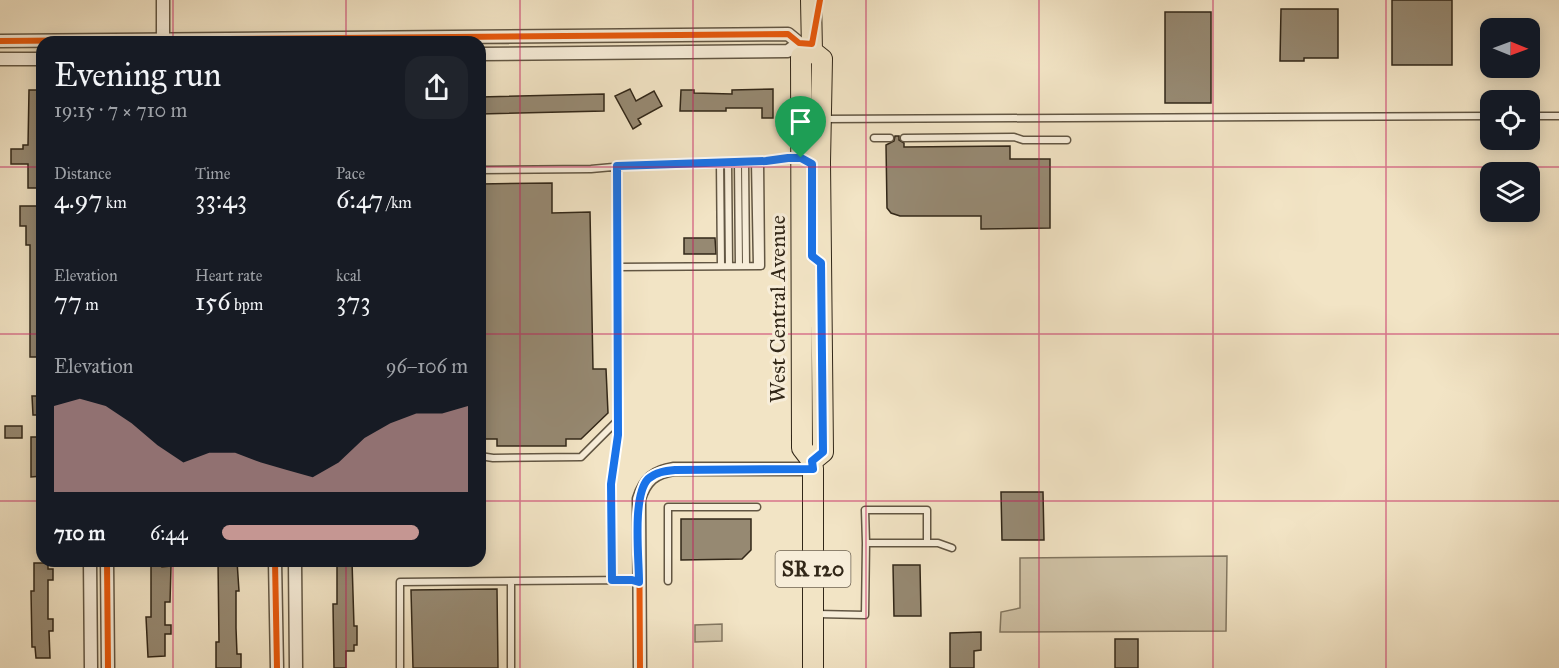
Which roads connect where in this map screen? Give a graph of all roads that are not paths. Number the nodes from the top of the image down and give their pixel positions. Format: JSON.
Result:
{"nodes":[{"id":1,"x":163,"y":0,"type":"edge"},
{"id":2,"x":811,"y":0,"type":"edge"},
{"id":3,"x":163,"y":36,"type":"edge"},
{"id":4,"x":486,"y":38,"type":"edge"},
{"id":5,"x":0,"y":41,"type":"edge"},
{"id":6,"x":36,"y":41,"type":"edge"},
{"id":7,"x":807,"y":46,"type":"junction"},
{"id":8,"x":486,"y":54,"type":"edge"},
{"id":9,"x":36,"y":58,"type":"edge"},
{"id":10,"x":0,"y":59,"type":"edge"},
{"id":11,"x":1480,"y":116,"type":"edge"},
{"id":12,"x":1540,"y":116,"type":"edge"},
{"id":13,"x":1559,"y":116,"type":"edge"},
{"id":14,"x":821,"y":119,"type":"junction"},
{"id":15,"x":874,"y":138,"type":"dead end"},
{"id":16,"x":890,"y":138,"type":"dead end"},
{"id":17,"x":904,"y":138,"type":"dead end"},
{"id":18,"x":1067,"y":140,"type":"dead end"},
{"id":19,"x":801,"y":158,"type":"junction"},
{"id":20,"x":758,"y":161,"type":"junction"},
{"id":21,"x":724,"y":162,"type":"junction"},
{"id":22,"x":741,"y":162,"type":"junction"},
{"id":23,"x":617,"y":166,"type":"junction"},
{"id":24,"x":486,"y":170,"type":"edge"},
{"id":25,"x":821,"y":263,"type":"junction"},
{"id":26,"x":725,"y":266,"type":"junction"},
{"id":27,"x":742,"y":266,"type":"junction"},
{"id":28,"x":617,"y":267,"type":"junction"},
{"id":29,"x":618,"y":420,"type":"junction"},
{"id":30,"x":486,"y":457,"type":"edge"},
{"id":31,"x":812,"y":465,"type":"junction"},
{"id":32,"x":758,"y":507,"type":"dead end"},
{"id":33,"x":866,"y":543,"type":"junction"},
{"id":34,"x":927,"y":543,"type":"junction"},
{"id":35,"x":952,"y":548,"type":"dead end"},
{"id":36,"x":90,"y":567,"type":"edge"},
{"id":37,"x":107,"y":567,"type":"edge"},
{"id":38,"x":275,"y":567,"type":"edge"},
{"id":39,"x":295,"y":567,"type":"edge"},
{"id":40,"x":612,"y":580,"type":"junction"},
{"id":41,"x":511,"y":581,"type":"junction"},
{"id":42,"x":668,"y":581,"type":"dead end"},
{"id":43,"x":639,"y":582,"type":"junction"},
{"id":44,"x":813,"y":614,"type":"junction"},
{"id":45,"x":91,"y":668,"type":"edge"},
{"id":46,"x":108,"y":668,"type":"edge"},
{"id":47,"x":277,"y":668,"type":"edge"},
{"id":48,"x":296,"y":668,"type":"edge"},
{"id":49,"x":400,"y":668,"type":"edge"},
{"id":50,"x":511,"y":668,"type":"edge"},
{"id":51,"x":640,"y":668,"type":"edge"},
{"id":52,"x":813,"y":668,"type":"edge"}],
"edges":[{"from":1,"to":3,"type":"street"},
{"from":2,"to":7,"type":"main road","name":"West Central Avenue","number":"SR 120"},
{"from":4,"to":7,"type":"street"},
{"from":5,"to":6,"type":"street"},
{"from":7,"to":8,"type":"street"},
{"from":7,"to":14,"type":"main road","name":"West Central Avenue","number":"SR 120"},
{"from":7,"to":19,"type":"main road","name":"West Central Avenue"},
{"from":9,"to":10,"type":"street"},
{"from":11,"to":14,"type":"lane"},
{"from":12,"to":13,"type":"lane"},
{"from":14,"to":25,"type":"main road","name":"West Central Avenue","number":"SR 120"},
{"from":15,"to":16,"type":"lane"},
{"from":17,"to":18,"type":"lane"},
{"from":19,"to":20,"type":"lane"},
{"from":19,"to":25,"type":"main road"},
{"from":19,"to":31,"type":"main road","name":"West Central Avenue"},
{"from":20,"to":22,"type":"lane"},
{"from":20,"to":27,"type":"lane"},
{"from":21,"to":22,"type":"lane"},
{"from":21,"to":23,"type":"lane"},
{"from":21,"to":26,"type":"lane"},
{"from":22,"to":27,"type":"lane"},
{"from":23,"to":24,"type":"lane"},
{"from":23,"to":28,"type":"lane"},
{"from":25,"to":31,"type":"main road","name":"West Central Avenue","number":"SR 120"},
{"from":26,"to":27,"type":"lane"},
{"from":26,"to":28,"type":"lane"},
{"from":28,"to":29,"type":"lane"},
{"from":29,"to":30,"type":"lane"},
{"from":29,"to":40,"type":"lane"},
{"from":31,"to":43,"type":"street"},
{"from":31,"to":44,"type":"main road","name":"West Central Avenue","number":"SR 120"},
{"from":32,"to":42,"type":"lane"},
{"from":33,"to":34,"type":"lane"},
{"from":33,"to":34,"type":"lane"},
{"from":33,"to":44,"type":"lane"},
{"from":34,"to":35,"type":"lane"},
{"from":36,"to":45,"type":"street"},
{"from":37,"to":46,"type":"street"},
{"from":38,"to":47,"type":"street"},
{"from":39,"to":48,"type":"street"},
{"from":40,"to":41,"type":"lane"},
{"from":40,"to":43,"type":"lane"},
{"from":41,"to":49,"type":"lane"},
{"from":41,"to":50,"type":"lane"},
{"from":43,"to":51,"type":"street"},
{"from":44,"to":52,"type":"main road","name":"West Central Avenue","number":"SR 120"}]}
